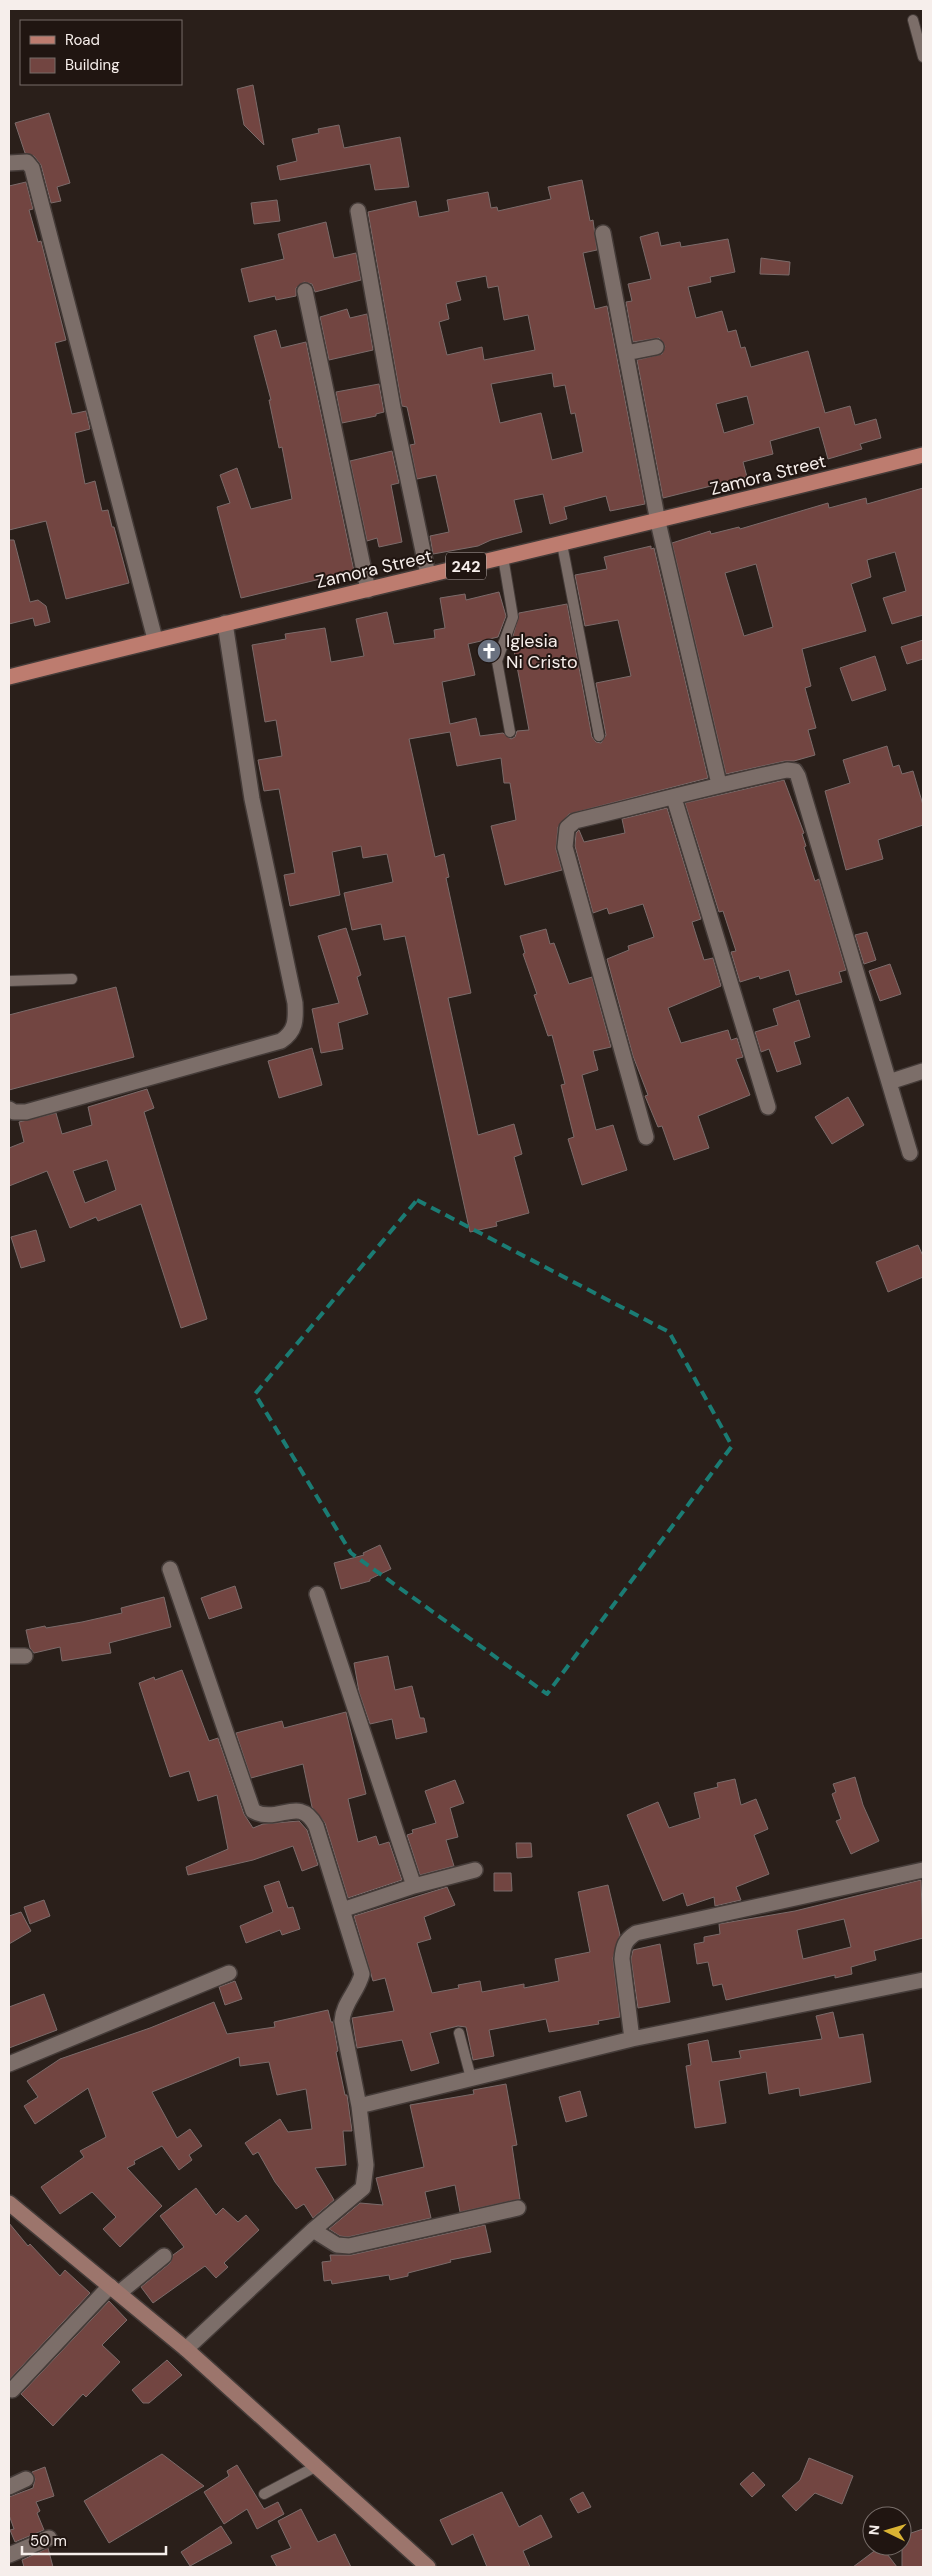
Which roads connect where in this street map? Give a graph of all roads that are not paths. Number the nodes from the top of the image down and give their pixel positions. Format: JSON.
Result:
{"nodes":[{"id":1,"x":913,"y":20,"type":"dead end"},
{"id":2,"x":923,"y":57,"type":"edge"},
{"id":3,"x":9,"y":164,"type":"edge"},
{"id":4,"x":358,"y":211,"type":"dead end"},
{"id":5,"x":603,"y":233,"type":"dead end"},
{"id":6,"x":306,"y":292,"type":"dead end"},
{"id":7,"x":656,"y":346,"type":"dead end"},
{"id":8,"x":626,"y":353,"type":"junction"},
{"id":9,"x":923,"y":456,"type":"edge"},
{"id":10,"x":658,"y":522,"type":"junction"},
{"id":11,"x":562,"y":544,"type":"junction"},
{"id":12,"x":503,"y":558,"type":"junction"},
{"id":13,"x":428,"y":575,"type":"junction"},
{"id":14,"x":368,"y":590,"type":"junction"},
{"id":15,"x":226,"y":623,"type":"junction"},
{"id":16,"x":155,"y":640,"type":"junction"},
{"id":17,"x":9,"y":676,"type":"edge"},
{"id":18,"x":510,"y":732,"type":"dead end"},
{"id":19,"x":599,"y":736,"type":"dead end"},
{"id":20,"x":719,"y":784,"type":"junction"},
{"id":21,"x":674,"y":798,"type":"junction"},
{"id":22,"x":72,"y":979,"type":"dead end"},
{"id":23,"x":9,"y":981,"type":"edge"},
{"id":24,"x":923,"y":1071,"type":"edge"},
{"id":25,"x":889,"y":1082,"type":"junction"},
{"id":26,"x":768,"y":1107,"type":"dead end"},
{"id":27,"x":9,"y":1110,"type":"edge"},
{"id":28,"x":646,"y":1137,"type":"dead end"},
{"id":29,"x":910,"y":1153,"type":"dead end"},
{"id":30,"x":170,"y":1569,"type":"dead end"},
{"id":31,"x":318,"y":1594,"type":"dead end"},
{"id":32,"x":9,"y":1656,"type":"edge"},
{"id":33,"x":25,"y":1656,"type":"dead end"},
{"id":34,"x":475,"y":1870,"type":"dead end"},
{"id":35,"x":923,"y":1870,"type":"edge"},
{"id":36,"x":414,"y":1886,"type":"junction"},
{"id":37,"x":342,"y":1910,"type":"junction"},
{"id":38,"x":229,"y":1973,"type":"dead end"},
{"id":39,"x":923,"y":1980,"type":"edge"},
{"id":40,"x":459,"y":2033,"type":"dead end"},
{"id":41,"x":632,"y":2039,"type":"junction"},
{"id":42,"x":9,"y":2064,"type":"edge"},
{"id":43,"x":471,"y":2078,"type":"junction"},
{"id":44,"x":359,"y":2106,"type":"junction"},
{"id":45,"x":9,"y":2203,"type":"edge"},
{"id":46,"x":518,"y":2208,"type":"dead end"},
{"id":47,"x":313,"y":2230,"type":"junction"},
{"id":48,"x":164,"y":2256,"type":"dead end"},
{"id":49,"x":114,"y":2289,"type":"junction"},
{"id":50,"x":186,"y":2349,"type":"junction"},
{"id":51,"x":12,"y":2390,"type":"dead end"},
{"id":52,"x":315,"y":2467,"type":"junction"},
{"id":53,"x":26,"y":2479,"type":"dead end"},
{"id":54,"x":9,"y":2487,"type":"edge"},
{"id":55,"x":264,"y":2494,"type":"dead end"},
{"id":56,"x":49,"y":2538,"type":"dead end"},
{"id":57,"x":9,"y":2555,"type":"edge"},
{"id":58,"x":428,"y":2567,"type":"edge"}],
"edges":[{"from":1,"to":2,"type":"lane"},
{"from":3,"to":16,"type":"street"},
{"from":4,"to":13,"type":"street"},
{"from":5,"to":8,"type":"street"},
{"from":6,"to":14,"type":"street"},
{"from":7,"to":8,"type":"street"},
{"from":8,"to":10,"type":"street"},
{"from":9,"to":10,"type":"main road","name":"Zamora Street","number":"242"},
{"from":10,"to":11,"type":"main road","name":"Zamora Street","number":"242"},
{"from":10,"to":20,"type":"street"},
{"from":11,"to":12,"type":"main road","name":"Zamora Street","number":"242"},
{"from":11,"to":19,"type":"lane"},
{"from":12,"to":13,"type":"main road","name":"Zamora Street","number":"242"},
{"from":12,"to":18,"type":"lane"},
{"from":13,"to":14,"type":"main road","name":"Zamora Street","number":"242"},
{"from":14,"to":15,"type":"main road","name":"Zamora Street","number":"242"},
{"from":15,"to":16,"type":"main road","name":"Zamora Street","number":"242"},
{"from":15,"to":27,"type":"street"},
{"from":16,"to":17,"type":"main road","name":"Zamora Street","number":"242"},
{"from":20,"to":21,"type":"street"},
{"from":20,"to":25,"type":"street"},
{"from":21,"to":26,"type":"street"},
{"from":21,"to":28,"type":"street"},
{"from":22,"to":23,"type":"lane"},
{"from":24,"to":25,"type":"street"},
{"from":25,"to":29,"type":"street"},
{"from":30,"to":37,"type":"street"},
{"from":31,"to":36,"type":"street"},
{"from":32,"to":33,"type":"street"},
{"from":34,"to":36,"type":"street"},
{"from":35,"to":41,"type":"street"},
{"from":36,"to":37,"type":"street"},
{"from":37,"to":44,"type":"street"},
{"from":38,"to":42,"type":"street"},
{"from":39,"to":41,"type":"street"},
{"from":40,"to":43,"type":"lane"},
{"from":41,"to":43,"type":"street"},
{"from":43,"to":44,"type":"street"},
{"from":44,"to":47,"type":"street"},
{"from":45,"to":49,"type":"street"},
{"from":46,"to":47,"type":"street"},
{"from":47,"to":50,"type":"street"},
{"from":48,"to":49,"type":"street"},
{"from":49,"to":50,"type":"street"},
{"from":49,"to":51,"type":"street"},
{"from":50,"to":52,"type":"street"},
{"from":52,"to":55,"type":"lane"},
{"from":52,"to":58,"type":"street"},
{"from":53,"to":54,"type":"street"},
{"from":56,"to":57,"type":"street"}]}
